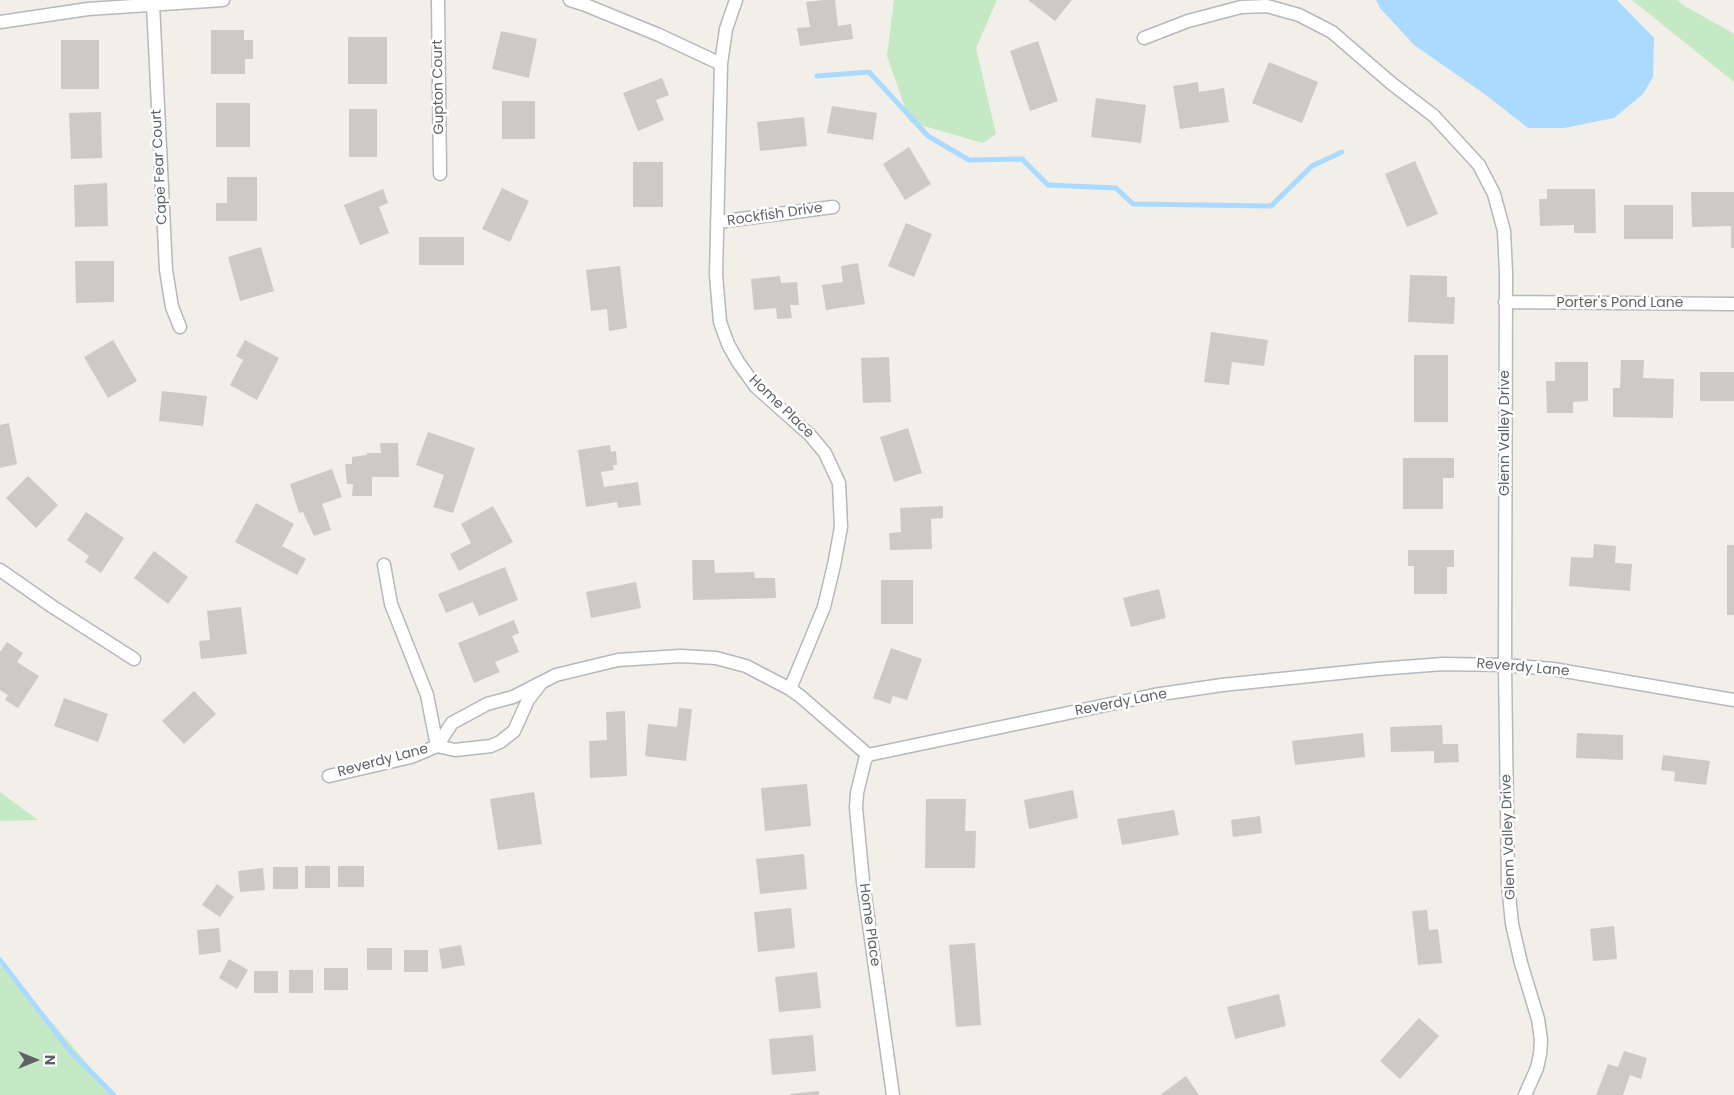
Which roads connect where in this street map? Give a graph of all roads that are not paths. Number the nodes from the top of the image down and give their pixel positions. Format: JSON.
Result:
{"nodes":[{"id":1,"x":223,"y":0,"type":"edge"},
{"id":2,"x":438,"y":0,"type":"edge"},
{"id":3,"x":570,"y":0,"type":"edge"},
{"id":4,"x":736,"y":0,"type":"edge"},
{"id":5,"x":153,"y":4,"type":"junction"},
{"id":6,"x":0,"y":22,"type":"edge"},
{"id":7,"x":1144,"y":38,"type":"dead end"},
{"id":8,"x":721,"y":64,"type":"junction"},
{"id":9,"x":440,"y":174,"type":"dead end"},
{"id":10,"x":833,"y":207,"type":"dead end"},
{"id":11,"x":717,"y":222,"type":"junction"},
{"id":12,"x":1506,"y":302,"type":"junction"},
{"id":13,"x":1734,"y":304,"type":"edge"},
{"id":14,"x":180,"y":327,"type":"dead end"},
{"id":15,"x":384,"y":565,"type":"dead end"},
{"id":16,"x":0,"y":570,"type":"edge"},
{"id":17,"x":134,"y":659,"type":"dead end"},
{"id":18,"x":1506,"y":665,"type":"junction"},
{"id":19,"x":542,"y":682,"type":"junction"},
{"id":20,"x":790,"y":689,"type":"junction"},
{"id":21,"x":1734,"y":700,"type":"edge"},
{"id":22,"x":437,"y":746,"type":"junction"},
{"id":23,"x":868,"y":755,"type":"junction"},
{"id":24,"x":329,"y":776,"type":"dead end"},
{"id":25,"x":893,"y":1095,"type":"edge"},
{"id":26,"x":1525,"y":1095,"type":"edge"}],
"edges":[{"from":1,"to":5,"type":"street"},
{"from":2,"to":9,"type":"street","name":"Gupton Court"},
{"from":3,"to":8,"type":"street"},
{"from":4,"to":8,"type":"street","name":"Home Place"},
{"from":5,"to":6,"type":"street"},
{"from":5,"to":14,"type":"street","name":"Cape Fear Court"},
{"from":7,"to":12,"type":"street","name":"Glenn Valley Drive"},
{"from":8,"to":11,"type":"street","name":"Home Place"},
{"from":10,"to":11,"type":"street","name":"Rockfish Drive"},
{"from":11,"to":20,"type":"street","name":"Home Place"},
{"from":12,"to":13,"type":"street","name":"Porter's Pond Lane"},
{"from":12,"to":18,"type":"street","name":"Glenn Valley Drive"},
{"from":15,"to":22,"type":"street"},
{"from":16,"to":17,"type":"street"},
{"from":18,"to":21,"type":"street","name":"Reverdy Lane"},
{"from":18,"to":23,"type":"street","name":"Reverdy Lane"},
{"from":18,"to":26,"type":"street","name":"Glenn Valley Drive"},
{"from":19,"to":20,"type":"street","name":"Reverdy Lane"},
{"from":19,"to":22,"type":"street","name":"Reverdy Lane"},
{"from":19,"to":22,"type":"street","name":"Reverdy Lane"},
{"from":20,"to":23,"type":"street","name":"Reverdy Lane"},
{"from":22,"to":24,"type":"street","name":"Reverdy Lane"},
{"from":23,"to":25,"type":"street","name":"Home Place"}]}
